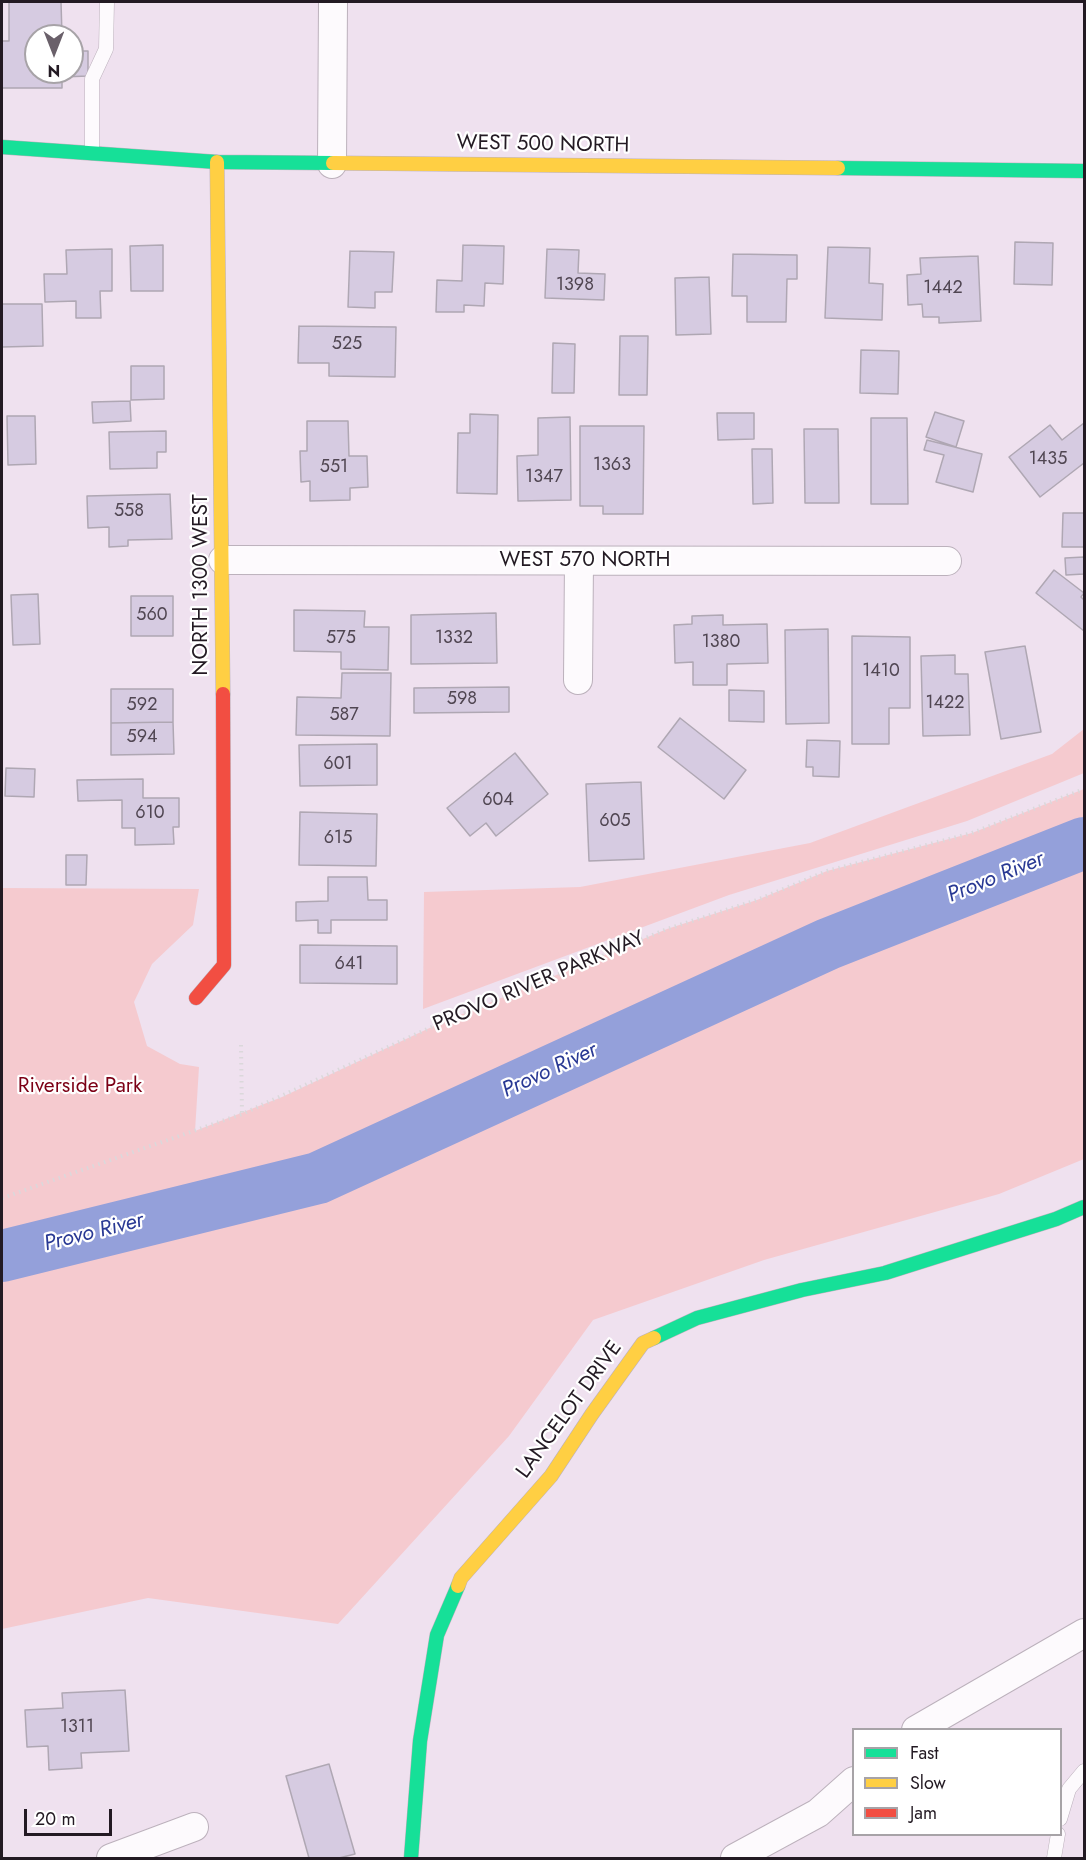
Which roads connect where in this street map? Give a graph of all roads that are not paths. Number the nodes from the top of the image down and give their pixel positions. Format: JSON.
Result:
{"nodes":[{"id":1,"x":107,"y":2,"type":"edge"},
{"id":2,"x":333,"y":2,"type":"edge"},
{"id":3,"x":2,"y":147,"type":"edge"},
{"id":4,"x":92,"y":153,"type":"junction"},
{"id":5,"x":217,"y":162,"type":"junction"},
{"id":6,"x":332,"y":164,"type":"junction"},
{"id":7,"x":1084,"y":171,"type":"edge"},
{"id":8,"x":223,"y":560,"type":"junction"},
{"id":9,"x":579,"y":561,"type":"junction"},
{"id":10,"x":947,"y":561,"type":"dead end"},
{"id":11,"x":578,"y":680,"type":"dead end"},
{"id":12,"x":196,"y":998,"type":"dead end"},
{"id":13,"x":1084,"y":1207,"type":"edge"},
{"id":14,"x":1084,"y":1633,"type":"edge"},
{"id":15,"x":919,"y":1728,"type":"edge"},
{"id":16,"x":1084,"y":1771,"type":"edge"},
{"id":17,"x":852,"y":1783,"type":"edge"},
{"id":18,"x":1062,"y":1812,"type":"edge"},
{"id":19,"x":194,"y":1827,"type":"dead end"},
{"id":20,"x":1058,"y":1836,"type":"edge"},
{"id":21,"x":111,"y":1858,"type":"edge"},
{"id":22,"x":411,"y":1858,"type":"edge"},
{"id":23,"x":735,"y":1858,"type":"edge"},
{"id":24,"x":1054,"y":1858,"type":"edge"}],
"edges":[{"from":1,"to":4,"type":"lane"},
{"from":2,"to":6,"type":"street"},
{"from":3,"to":4,"type":"street","name":"WEST 500 NORTH"},
{"from":4,"to":5,"type":"street","name":"WEST 500 NORTH"},
{"from":5,"to":6,"type":"street","name":"WEST 500 NORTH"},
{"from":5,"to":8,"type":"street","name":"NORTH 1300 WEST"},
{"from":6,"to":7,"type":"street","name":"WEST 500 NORTH"},
{"from":8,"to":9,"type":"street","name":"WEST 570 NORTH"},
{"from":8,"to":12,"type":"street","name":"NORTH 1300 WEST"},
{"from":9,"to":10,"type":"street","name":"WEST 570 NORTH"},
{"from":9,"to":11,"type":"street"},
{"from":13,"to":22,"type":"street","name":"LANCELOT DRIVE"},
{"from":14,"to":15,"type":"street"},
{"from":16,"to":18,"type":"lane"},
{"from":17,"to":23,"type":"street"},
{"from":19,"to":21,"type":"street"},
{"from":20,"to":24,"type":"lane"}]}
